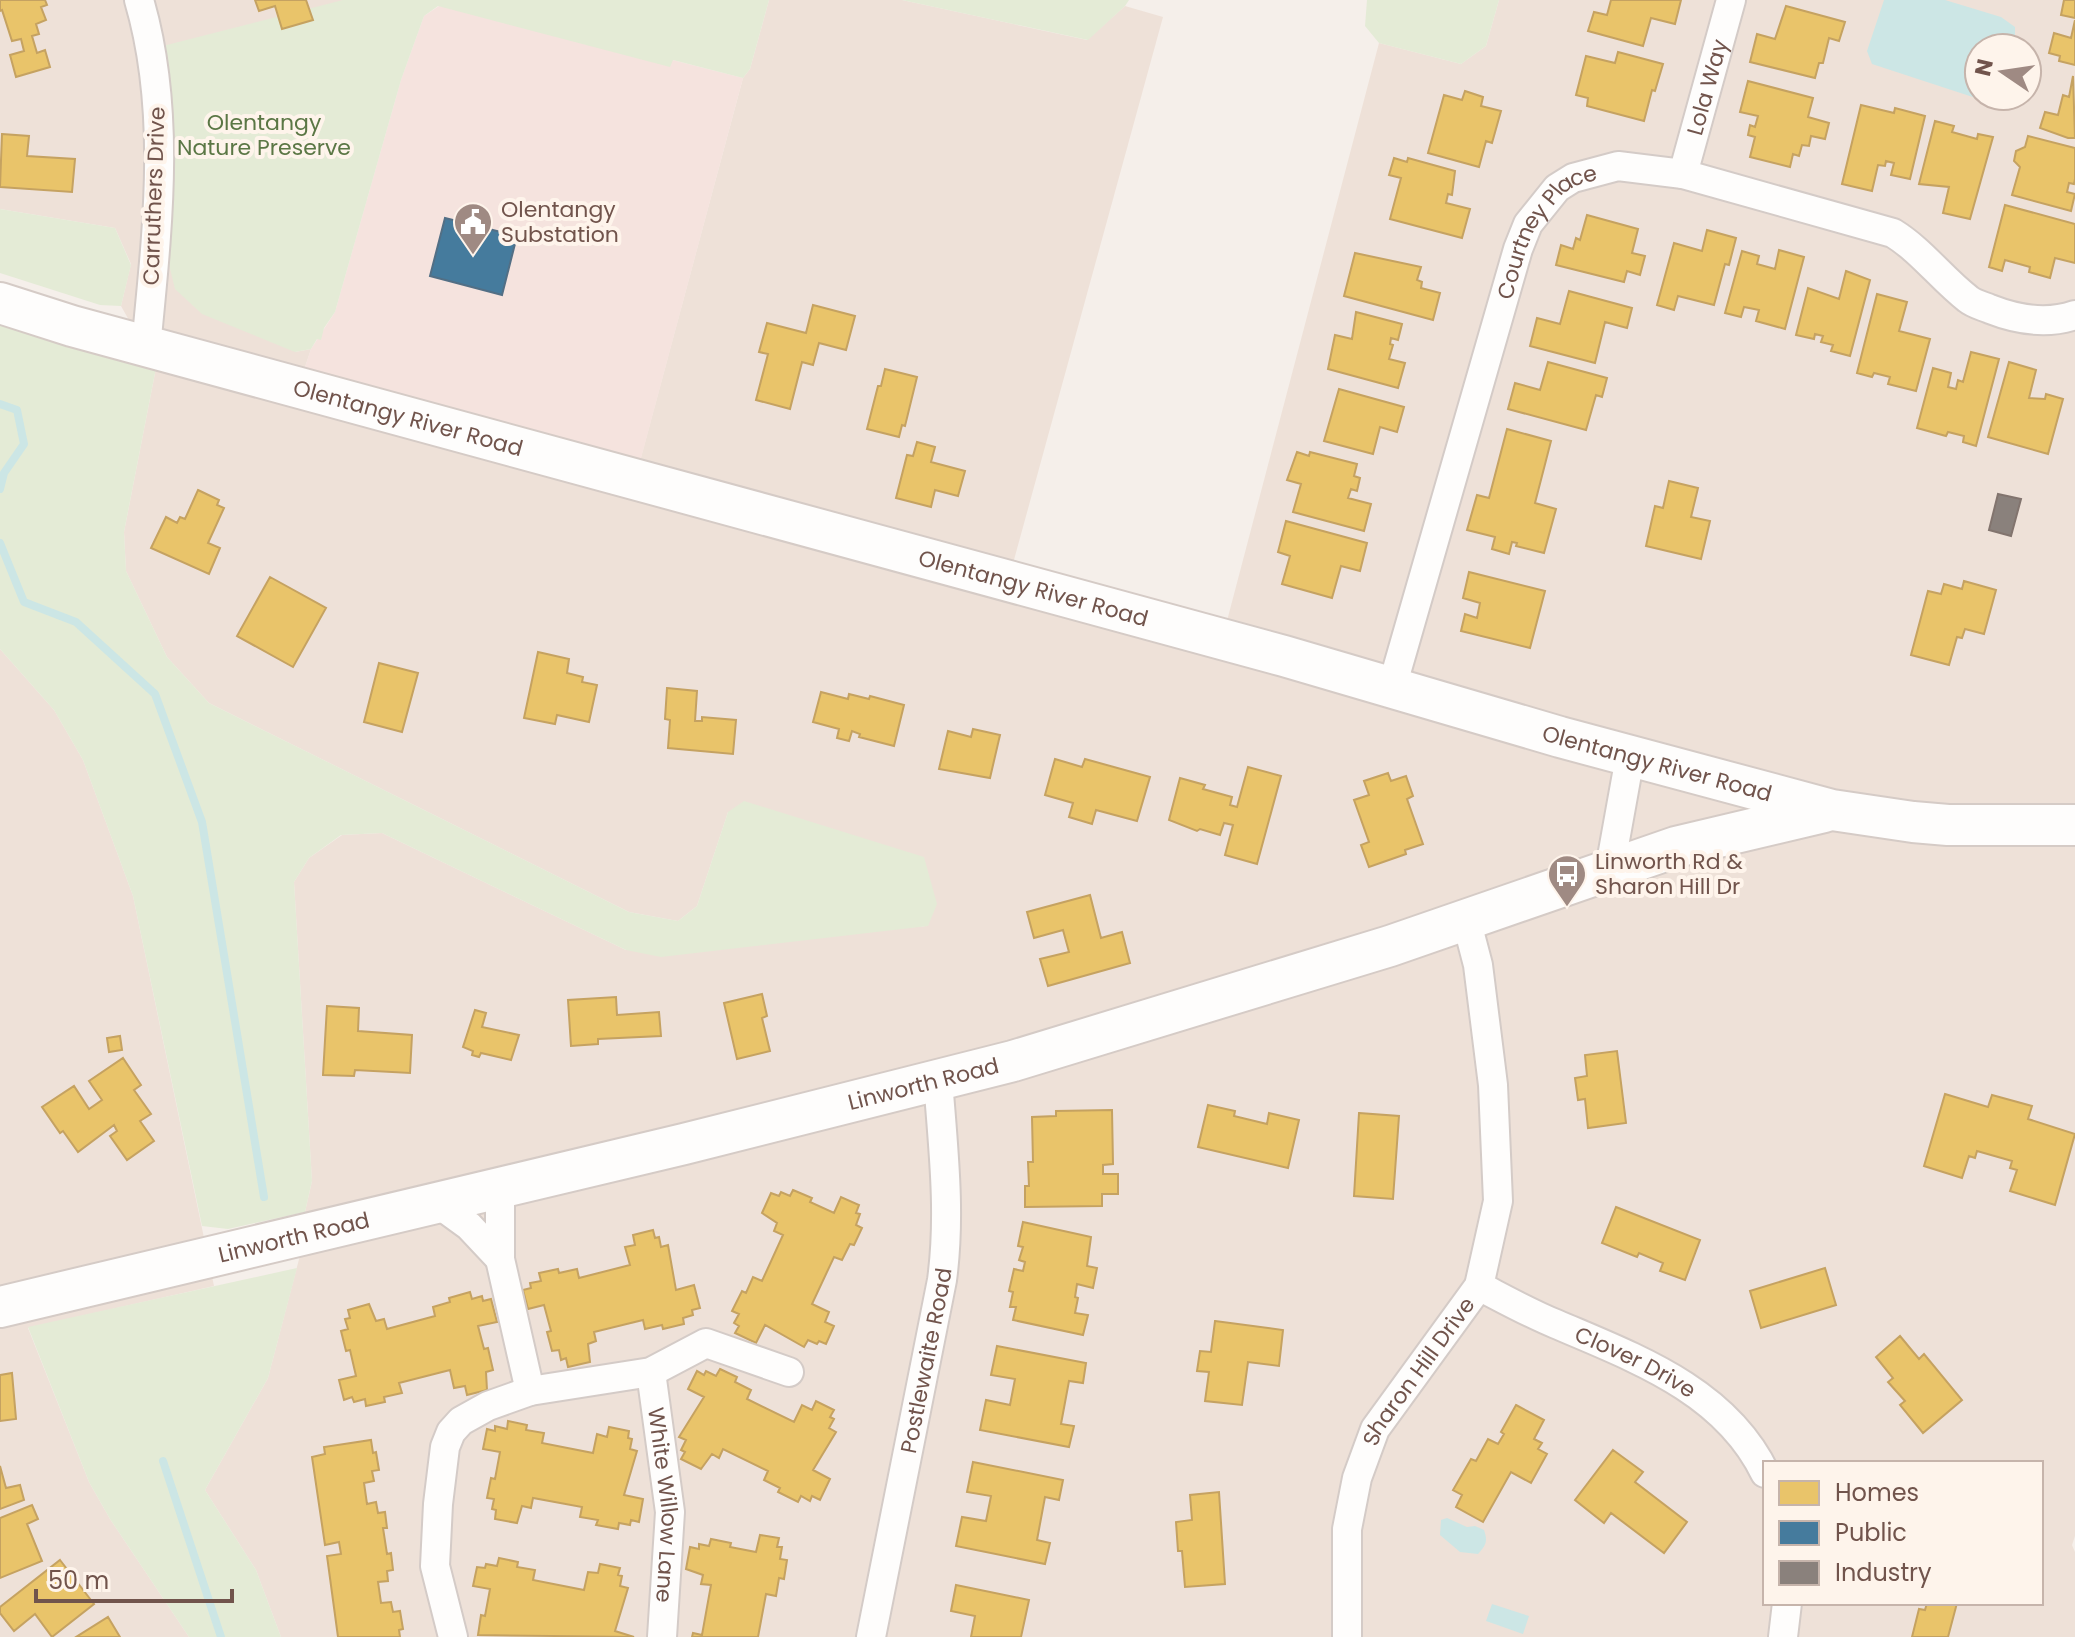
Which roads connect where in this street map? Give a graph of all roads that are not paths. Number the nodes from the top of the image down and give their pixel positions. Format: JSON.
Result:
{"nodes":[{"id":1,"x":139,"y":0,"type":"edge"},
{"id":2,"x":1731,"y":0,"type":"edge"},
{"id":3,"x":1683,"y":174,"type":"junction"},
{"id":4,"x":0,"y":303,"type":"edge"},
{"id":5,"x":2067,"y":318,"type":"edge"},
{"id":6,"x":146,"y":347,"type":"junction"},
{"id":7,"x":1392,"y":687,"type":"junction"},
{"id":8,"x":1630,"y":757,"type":"junction"},
{"id":9,"x":1832,"y":810,"type":"junction"},
{"id":10,"x":2075,"y":825,"type":"edge"},
{"id":11,"x":1610,"y":868,"type":"junction"},
{"id":12,"x":1466,"y":919,"type":"junction"},
{"id":13,"x":938,"y":1080,"type":"junction"},
{"id":14,"x":500,"y":1187,"type":"junction"},
{"id":15,"x":436,"y":1202,"type":"junction"},
{"id":16,"x":500,"y":1259,"type":"junction"},
{"id":17,"x":1479,"y":1286,"type":"junction"},
{"id":18,"x":0,"y":1307,"type":"edge"},
{"id":19,"x":651,"y":1372,"type":"junction"},
{"id":20,"x":789,"y":1372,"type":"dead end"},
{"id":21,"x":530,"y":1391,"type":"junction"},
{"id":22,"x":1763,"y":1469,"type":"edge"},
{"id":23,"x":1787,"y":1605,"type":"edge"},
{"id":24,"x":453,"y":1637,"type":"edge"},
{"id":25,"x":662,"y":1637,"type":"edge"},
{"id":26,"x":871,"y":1637,"type":"edge"},
{"id":27,"x":1347,"y":1637,"type":"edge"},
{"id":28,"x":1783,"y":1637,"type":"edge"}],
"edges":[{"from":1,"to":6,"type":"street","name":"Carruthers Drive"},
{"from":2,"to":3,"type":"street","name":"Lola Way"},
{"from":3,"to":5,"type":"street","name":"Courtney Place"},
{"from":3,"to":7,"type":"street","name":"Courtney Place"},
{"from":4,"to":6,"type":"main road","name":"Olentangy River Road"},
{"from":6,"to":7,"type":"main road","name":"Olentangy River Road"},
{"from":7,"to":8,"type":"main road","name":"Olentangy River Road"},
{"from":8,"to":9,"type":"main road","name":"Olentangy River Road"},
{"from":8,"to":11,"type":"street"},
{"from":9,"to":10,"type":"main road","name":"Olentangy River Road"},
{"from":9,"to":11,"type":"main road","name":"Linworth Road"},
{"from":11,"to":12,"type":"main road","name":"Linworth Road"},
{"from":12,"to":13,"type":"main road","name":"Linworth Road"},
{"from":12,"to":17,"type":"street","name":"Sharon Hill Drive"},
{"from":13,"to":14,"type":"main road","name":"Linworth Road"},
{"from":13,"to":26,"type":"street","name":"Postlewaite Road"},
{"from":14,"to":15,"type":"main road","name":"Linworth Road"},
{"from":14,"to":16,"type":"street"},
{"from":15,"to":16,"type":"street"},
{"from":15,"to":18,"type":"main road","name":"Linworth Road"},
{"from":16,"to":21,"type":"street"},
{"from":17,"to":22,"type":"street","name":"Clover Drive"},
{"from":17,"to":27,"type":"street","name":"Sharon Hill Drive"},
{"from":19,"to":20,"type":"street"},
{"from":19,"to":21,"type":"street"},
{"from":19,"to":25,"type":"street","name":"White Willow Lane"},
{"from":21,"to":24,"type":"street"},
{"from":23,"to":28,"type":"street"}]}
